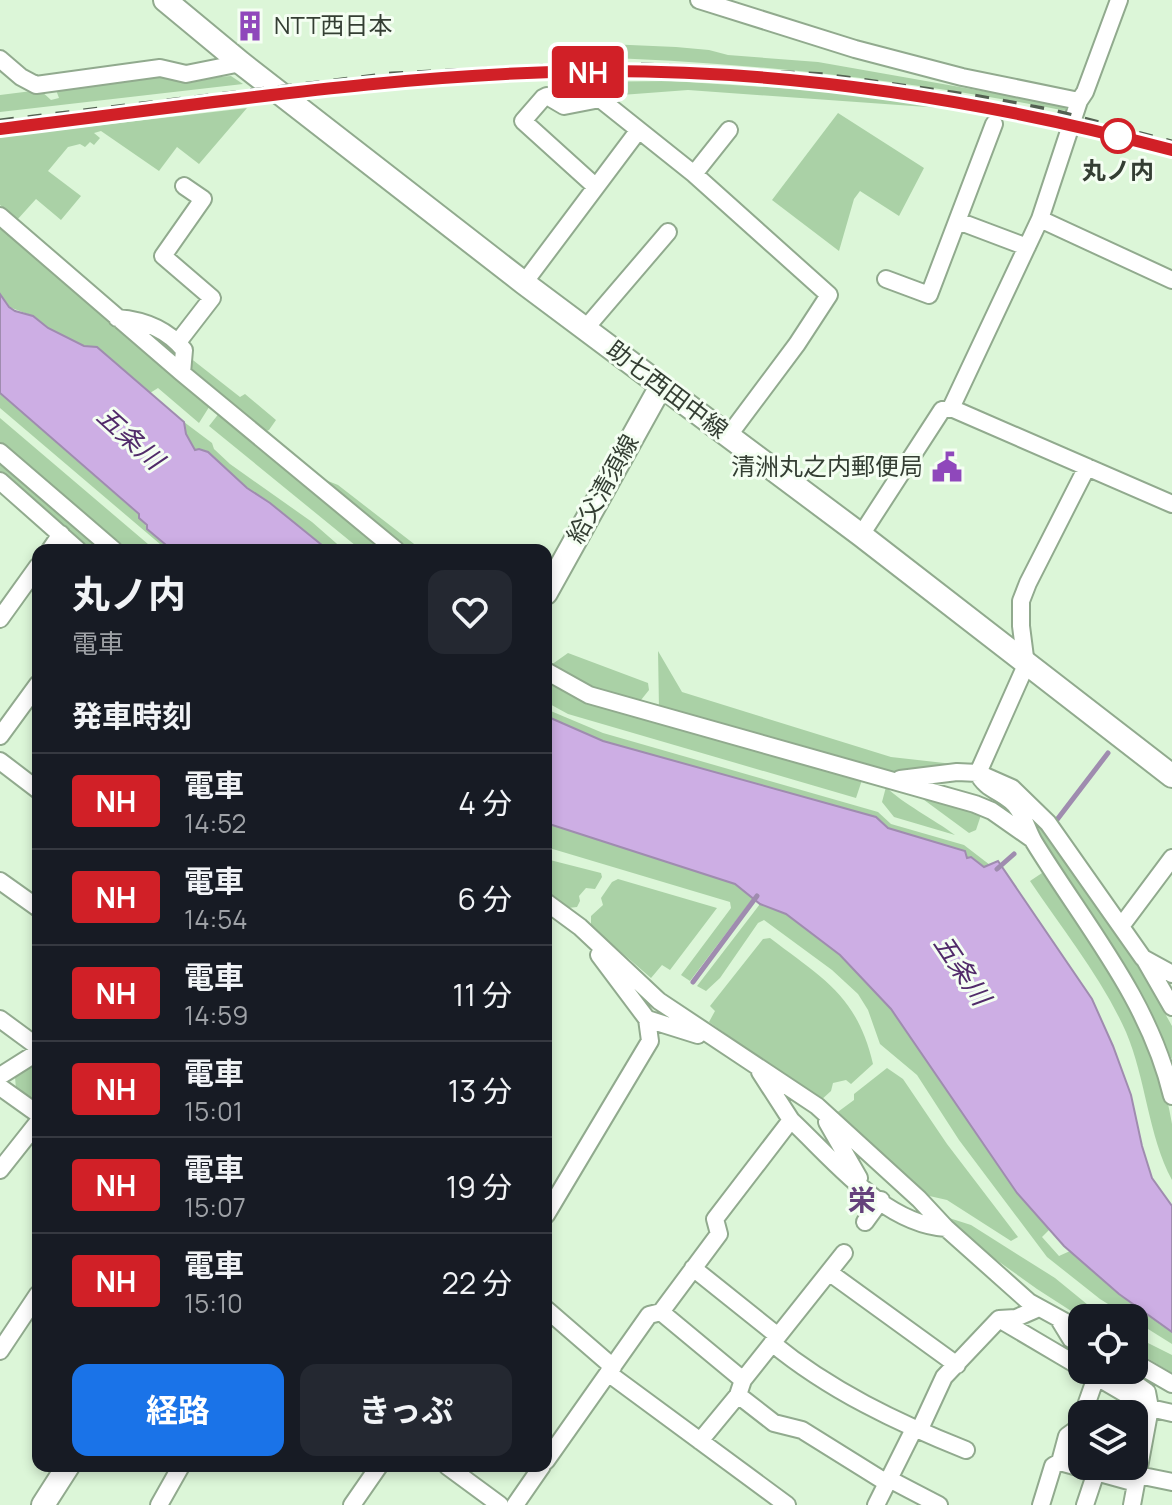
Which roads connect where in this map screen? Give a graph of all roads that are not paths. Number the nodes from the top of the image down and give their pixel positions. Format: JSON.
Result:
{"nodes":[{"id":1,"x":165,"y":0,"type":"edge"},
{"id":2,"x":699,"y":0,"type":"edge"},
{"id":3,"x":1119,"y":0,"type":"edge"},
{"id":4,"x":739,"y":6,"type":"edge"},
{"id":5,"x":0,"y":59,"type":"edge"},
{"id":6,"x":241,"y":63,"type":"junction"},
{"id":7,"x":1079,"y":101,"type":"junction"},
{"id":8,"x":994,"y":124,"type":"dead end"},
{"id":9,"x":729,"y":130,"type":"dead end"},
{"id":10,"x":638,"y":131,"type":"junction"},
{"id":11,"x":694,"y":174,"type":"junction"},
{"id":12,"x":184,"y":186,"type":"dead end"},
{"id":13,"x":596,"y":187,"type":"junction"},
{"id":14,"x":0,"y":216,"type":"edge"},
{"id":15,"x":1040,"y":219,"type":"junction"},
{"id":16,"x":958,"y":221,"type":"junction"},
{"id":17,"x":668,"y":232,"type":"dead end"},
{"id":18,"x":1027,"y":247,"type":"junction"},
{"id":19,"x":886,"y":279,"type":"dead end"},
{"id":20,"x":1172,"y":280,"type":"edge"},
{"id":21,"x":524,"y":283,"type":"junction"},
{"id":22,"x":117,"y":318,"type":"junction"},
{"id":23,"x":585,"y":329,"type":"junction"},
{"id":24,"x":178,"y":342,"type":"junction"},
{"id":25,"x":182,"y":373,"type":"junction"},
{"id":26,"x":661,"y":386,"type":"junction"},
{"id":27,"x":951,"y":408,"type":"junction"},
{"id":28,"x":729,"y":435,"type":"junction"},
{"id":29,"x":0,"y":452,"type":"edge"},
{"id":30,"x":1087,"y":467,"type":"junction"},
{"id":31,"x":2,"y":489,"type":"edge"},
{"id":32,"x":1172,"y":504,"type":"edge"},
{"id":33,"x":61,"y":534,"type":"junction"},
{"id":34,"x":861,"y":535,"type":"junction"},
{"id":35,"x":54,"y":544,"type":"edge"},
{"id":36,"x":72,"y":544,"type":"edge"},
{"id":37,"x":107,"y":544,"type":"edge"},
{"id":38,"x":389,"y":544,"type":"edge"},
{"id":39,"x":32,"y":574,"type":"edge"},
{"id":40,"x":552,"y":582,"type":"edge"},
{"id":41,"x":0,"y":619,"type":"edge"},
{"id":42,"x":1026,"y":665,"type":"junction"},
{"id":43,"x":552,"y":674,"type":"edge"},
{"id":44,"x":32,"y":692,"type":"edge"},
{"id":45,"x":0,"y":736,"type":"edge"},
{"id":46,"x":0,"y":761,"type":"edge"},
{"id":47,"x":978,"y":773,"type":"junction"},
{"id":48,"x":1172,"y":776,"type":"edge"},
{"id":49,"x":891,"y":780,"type":"junction"},
{"id":50,"x":32,"y":785,"type":"edge"},
{"id":51,"x":1033,"y":840,"type":"junction"},
{"id":52,"x":1172,"y":858,"type":"edge"},
{"id":53,"x":0,"y":881,"type":"edge"},
{"id":54,"x":32,"y":904,"type":"edge"},
{"id":55,"x":552,"y":906,"type":"edge"},
{"id":56,"x":1122,"y":925,"type":"junction"},
{"id":57,"x":580,"y":927,"type":"junction"},
{"id":58,"x":1143,"y":958,"type":"junction"},
{"id":59,"x":1172,"y":974,"type":"edge"},
{"id":60,"x":1172,"y":1007,"type":"edge"},
{"id":61,"x":0,"y":1019,"type":"edge"},
{"id":62,"x":647,"y":1019,"type":"junction"},
{"id":63,"x":714,"y":1040,"type":"junction"},
{"id":64,"x":1154,"y":1040,"type":"junction"},
{"id":65,"x":32,"y":1044,"type":"edge"},
{"id":66,"x":32,"y":1053,"type":"edge"},
{"id":67,"x":752,"y":1062,"type":"junction"},
{"id":68,"x":1172,"y":1068,"type":"edge"},
{"id":69,"x":0,"y":1076,"type":"edge"},
{"id":70,"x":0,"y":1087,"type":"edge"},
{"id":71,"x":1172,"y":1096,"type":"edge"},
{"id":72,"x":817,"y":1106,"type":"junction"},
{"id":73,"x":32,"y":1110,"type":"edge"},
{"id":74,"x":791,"y":1120,"type":"junction"},
{"id":75,"x":32,"y":1130,"type":"edge"},
{"id":76,"x":0,"y":1170,"type":"edge"},
{"id":77,"x":859,"y":1183,"type":"junction"},
{"id":78,"x":881,"y":1200,"type":"junction"},
{"id":79,"x":552,"y":1205,"type":"edge"},
{"id":80,"x":865,"y":1222,"type":"dead end"},
{"id":81,"x":946,"y":1228,"type":"junction"},
{"id":82,"x":844,"y":1253,"type":"dead end"},
{"id":83,"x":693,"y":1268,"type":"junction"},
{"id":84,"x":830,"y":1273,"type":"junction"},
{"id":85,"x":32,"y":1303,"type":"edge"},
{"id":86,"x":1039,"y":1308,"type":"junction"},
{"id":87,"x":661,"y":1312,"type":"junction"},
{"id":88,"x":552,"y":1315,"type":"edge"},
{"id":89,"x":1058,"y":1317,"type":"junction"},
{"id":90,"x":999,"y":1319,"type":"junction"},
{"id":91,"x":1068,"y":1323,"type":"edge"},
{"id":92,"x":1068,"y":1334,"type":"edge"},
{"id":93,"x":775,"y":1340,"type":"junction"},
{"id":94,"x":0,"y":1351,"type":"edge"},
{"id":95,"x":1068,"y":1360,"type":"edge"},
{"id":96,"x":957,"y":1365,"type":"junction"},
{"id":97,"x":610,"y":1370,"type":"junction"},
{"id":98,"x":1148,"y":1370,"type":"edge"},
{"id":99,"x":1109,"y":1384,"type":"edge"},
{"id":100,"x":1136,"y":1384,"type":"edge"},
{"id":101,"x":1172,"y":1384,"type":"edge"},
{"id":102,"x":741,"y":1388,"type":"junction"},
{"id":103,"x":1172,"y":1404,"type":"edge"},
{"id":104,"x":1150,"y":1408,"type":"junction"},
{"id":105,"x":1172,"y":1413,"type":"edge"},
{"id":106,"x":1148,"y":1419,"type":"edge"},
{"id":107,"x":916,"y":1430,"type":"junction"},
{"id":108,"x":1068,"y":1435,"type":"edge"},
{"id":109,"x":700,"y":1441,"type":"junction"},
{"id":110,"x":966,"y":1450,"type":"dead end"},
{"id":111,"x":552,"y":1452,"type":"edge"},
{"id":112,"x":1060,"y":1462,"type":"junction"},
{"id":113,"x":1068,"y":1464,"type":"edge"},
{"id":114,"x":64,"y":1472,"type":"edge"},
{"id":115,"x":178,"y":1472,"type":"edge"},
{"id":116,"x":375,"y":1472,"type":"edge"},
{"id":117,"x":455,"y":1472,"type":"edge"},
{"id":118,"x":538,"y":1472,"type":"edge"},
{"id":119,"x":1093,"y":1480,"type":"edge"},
{"id":120,"x":1137,"y":1480,"type":"edge"},
{"id":121,"x":1148,"y":1480,"type":"edge"},
{"id":122,"x":888,"y":1481,"type":"junction"},
{"id":123,"x":1172,"y":1482,"type":"edge"},
{"id":124,"x":919,"y":1500,"type":"edge"},
{"id":125,"x":43,"y":1505,"type":"edge"},
{"id":126,"x":159,"y":1505,"type":"edge"},
{"id":127,"x":352,"y":1505,"type":"edge"},
{"id":128,"x":500,"y":1505,"type":"edge"},
{"id":129,"x":515,"y":1505,"type":"edge"},
{"id":130,"x":787,"y":1505,"type":"edge"},
{"id":131,"x":876,"y":1505,"type":"edge"},
{"id":132,"x":939,"y":1505,"type":"edge"},
{"id":133,"x":1041,"y":1505,"type":"edge"},
{"id":134,"x":1085,"y":1505,"type":"edge"},
{"id":135,"x":1132,"y":1505,"type":"edge"}],
"edges":[{"from":1,"to":6,"type":"main road","name":"助七西田中線"},
{"from":2,"to":4,"type":"street"},
{"from":3,"to":7,"type":"street"},
{"from":4,"to":7,"type":"street"},
{"from":5,"to":6,"type":"street"},
{"from":6,"to":21,"type":"main road","name":"助七西田中線"},
{"from":7,"to":15,"type":"street"},
{"from":8,"to":16,"type":"street"},
{"from":9,"to":11,"type":"street"},
{"from":10,"to":11,"type":"street"},
{"from":10,"to":13,"type":"street"},
{"from":10,"to":13,"type":"street"},
{"from":11,"to":28,"type":"street"},
{"from":12,"to":24,"type":"street"},
{"from":13,"to":21,"type":"street"},
{"from":14,"to":22,"type":"street"},
{"from":15,"to":18,"type":"street"},
{"from":15,"to":20,"type":"street"},
{"from":16,"to":18,"type":"street"},
{"from":16,"to":19,"type":"street"},
{"from":17,"to":23,"type":"street"},
{"from":18,"to":27,"type":"street"},
{"from":21,"to":23,"type":"main road","name":"助七西田中線"},
{"from":22,"to":24,"type":"street"},
{"from":22,"to":25,"type":"street"},
{"from":23,"to":26,"type":"main road","name":"助七西田中線"},
{"from":24,"to":25,"type":"street"},
{"from":25,"to":38,"type":"street"},
{"from":26,"to":28,"type":"main road","name":"助七西田中線"},
{"from":26,"to":40,"type":"main road","name":"給父清須線"},
{"from":27,"to":30,"type":"street"},
{"from":27,"to":34,"type":"street"},
{"from":28,"to":34,"type":"main road","name":"助七西田中線"},
{"from":29,"to":37,"type":"street"},
{"from":30,"to":32,"type":"street"},
{"from":30,"to":42,"type":"street"},
{"from":31,"to":33,"type":"street"},
{"from":33,"to":35,"type":"street"},
{"from":33,"to":36,"type":"street"},
{"from":34,"to":42,"type":"main road","name":"助七西田中線"},
{"from":39,"to":41,"type":"street"},
{"from":42,"to":47,"type":"street"},
{"from":42,"to":48,"type":"main road","name":"助七西田中線"},
{"from":43,"to":49,"type":"street"},
{"from":44,"to":45,"type":"street"},
{"from":46,"to":50,"type":"street"},
{"from":47,"to":49,"type":"street"},
{"from":47,"to":51,"type":"street"},
{"from":47,"to":56,"type":"street"},
{"from":49,"to":51,"type":"street"},
{"from":51,"to":64,"type":"street"},
{"from":52,"to":56,"type":"street"},
{"from":53,"to":54,"type":"street"},
{"from":55,"to":57,"type":"street"},
{"from":56,"to":58,"type":"street"},
{"from":57,"to":62,"type":"street"},
{"from":57,"to":63,"type":"street"},
{"from":58,"to":59,"type":"street"},
{"from":58,"to":60,"type":"street"},
{"from":61,"to":65,"type":"street"},
{"from":62,"to":63,"type":"street"},
{"from":62,"to":79,"type":"street"},
{"from":63,"to":67,"type":"street"},
{"from":64,"to":68,"type":"street"},
{"from":64,"to":71,"type":"street"},
{"from":66,"to":69,"type":"street"},
{"from":67,"to":72,"type":"street"},
{"from":67,"to":74,"type":"street"},
{"from":70,"to":73,"type":"street"},
{"from":72,"to":77,"type":"street"},
{"from":72,"to":81,"type":"street"},
{"from":74,"to":77,"type":"street"},
{"from":74,"to":83,"type":"street"},
{"from":75,"to":76,"type":"street"},
{"from":77,"to":78,"type":"street"},
{"from":78,"to":80,"type":"street"},
{"from":78,"to":81,"type":"street"},
{"from":81,"to":86,"type":"street"},
{"from":82,"to":84,"type":"street"},
{"from":83,"to":87,"type":"street"},
{"from":83,"to":93,"type":"street"},
{"from":84,"to":93,"type":"street"},
{"from":84,"to":96,"type":"street"},
{"from":85,"to":94,"type":"street"},
{"from":86,"to":89,"type":"street"},
{"from":86,"to":90,"type":"street"},
{"from":87,"to":97,"type":"street"},
{"from":87,"to":102,"type":"street"},
{"from":88,"to":97,"type":"street"},
{"from":89,"to":91,"type":"street"},
{"from":89,"to":92,"type":"street"},
{"from":90,"to":95,"type":"street"},
{"from":90,"to":96,"type":"street"},
{"from":93,"to":102,"type":"street"},
{"from":93,"to":107,"type":"street"},
{"from":96,"to":107,"type":"street"},
{"from":97,"to":109,"type":"street"},
{"from":97,"to":111,"type":"street"},
{"from":98,"to":101,"type":"street"},
{"from":99,"to":104,"type":"street"},
{"from":100,"to":104,"type":"street"},
{"from":102,"to":109,"type":"street"},
{"from":102,"to":122,"type":"street"},
{"from":103,"to":104,"type":"street"},
{"from":104,"to":105,"type":"street"},
{"from":104,"to":106,"type":"street"},
{"from":107,"to":110,"type":"street"},
{"from":107,"to":122,"type":"street"},
{"from":108,"to":112,"type":"street"},
{"from":109,"to":130,"type":"street"},
{"from":112,"to":113,"type":"street"},
{"from":112,"to":133,"type":"street"},
{"from":114,"to":125,"type":"main road"},
{"from":115,"to":126,"type":"street"},
{"from":116,"to":127,"type":"street"},
{"from":117,"to":128,"type":"street"},
{"from":118,"to":129,"type":"street"},
{"from":119,"to":134,"type":"street"},
{"from":120,"to":135,"type":"street"},
{"from":121,"to":123,"type":"street"},
{"from":122,"to":124,"type":"street"},
{"from":122,"to":131,"type":"street"},
{"from":124,"to":132,"type":"street"}]}
